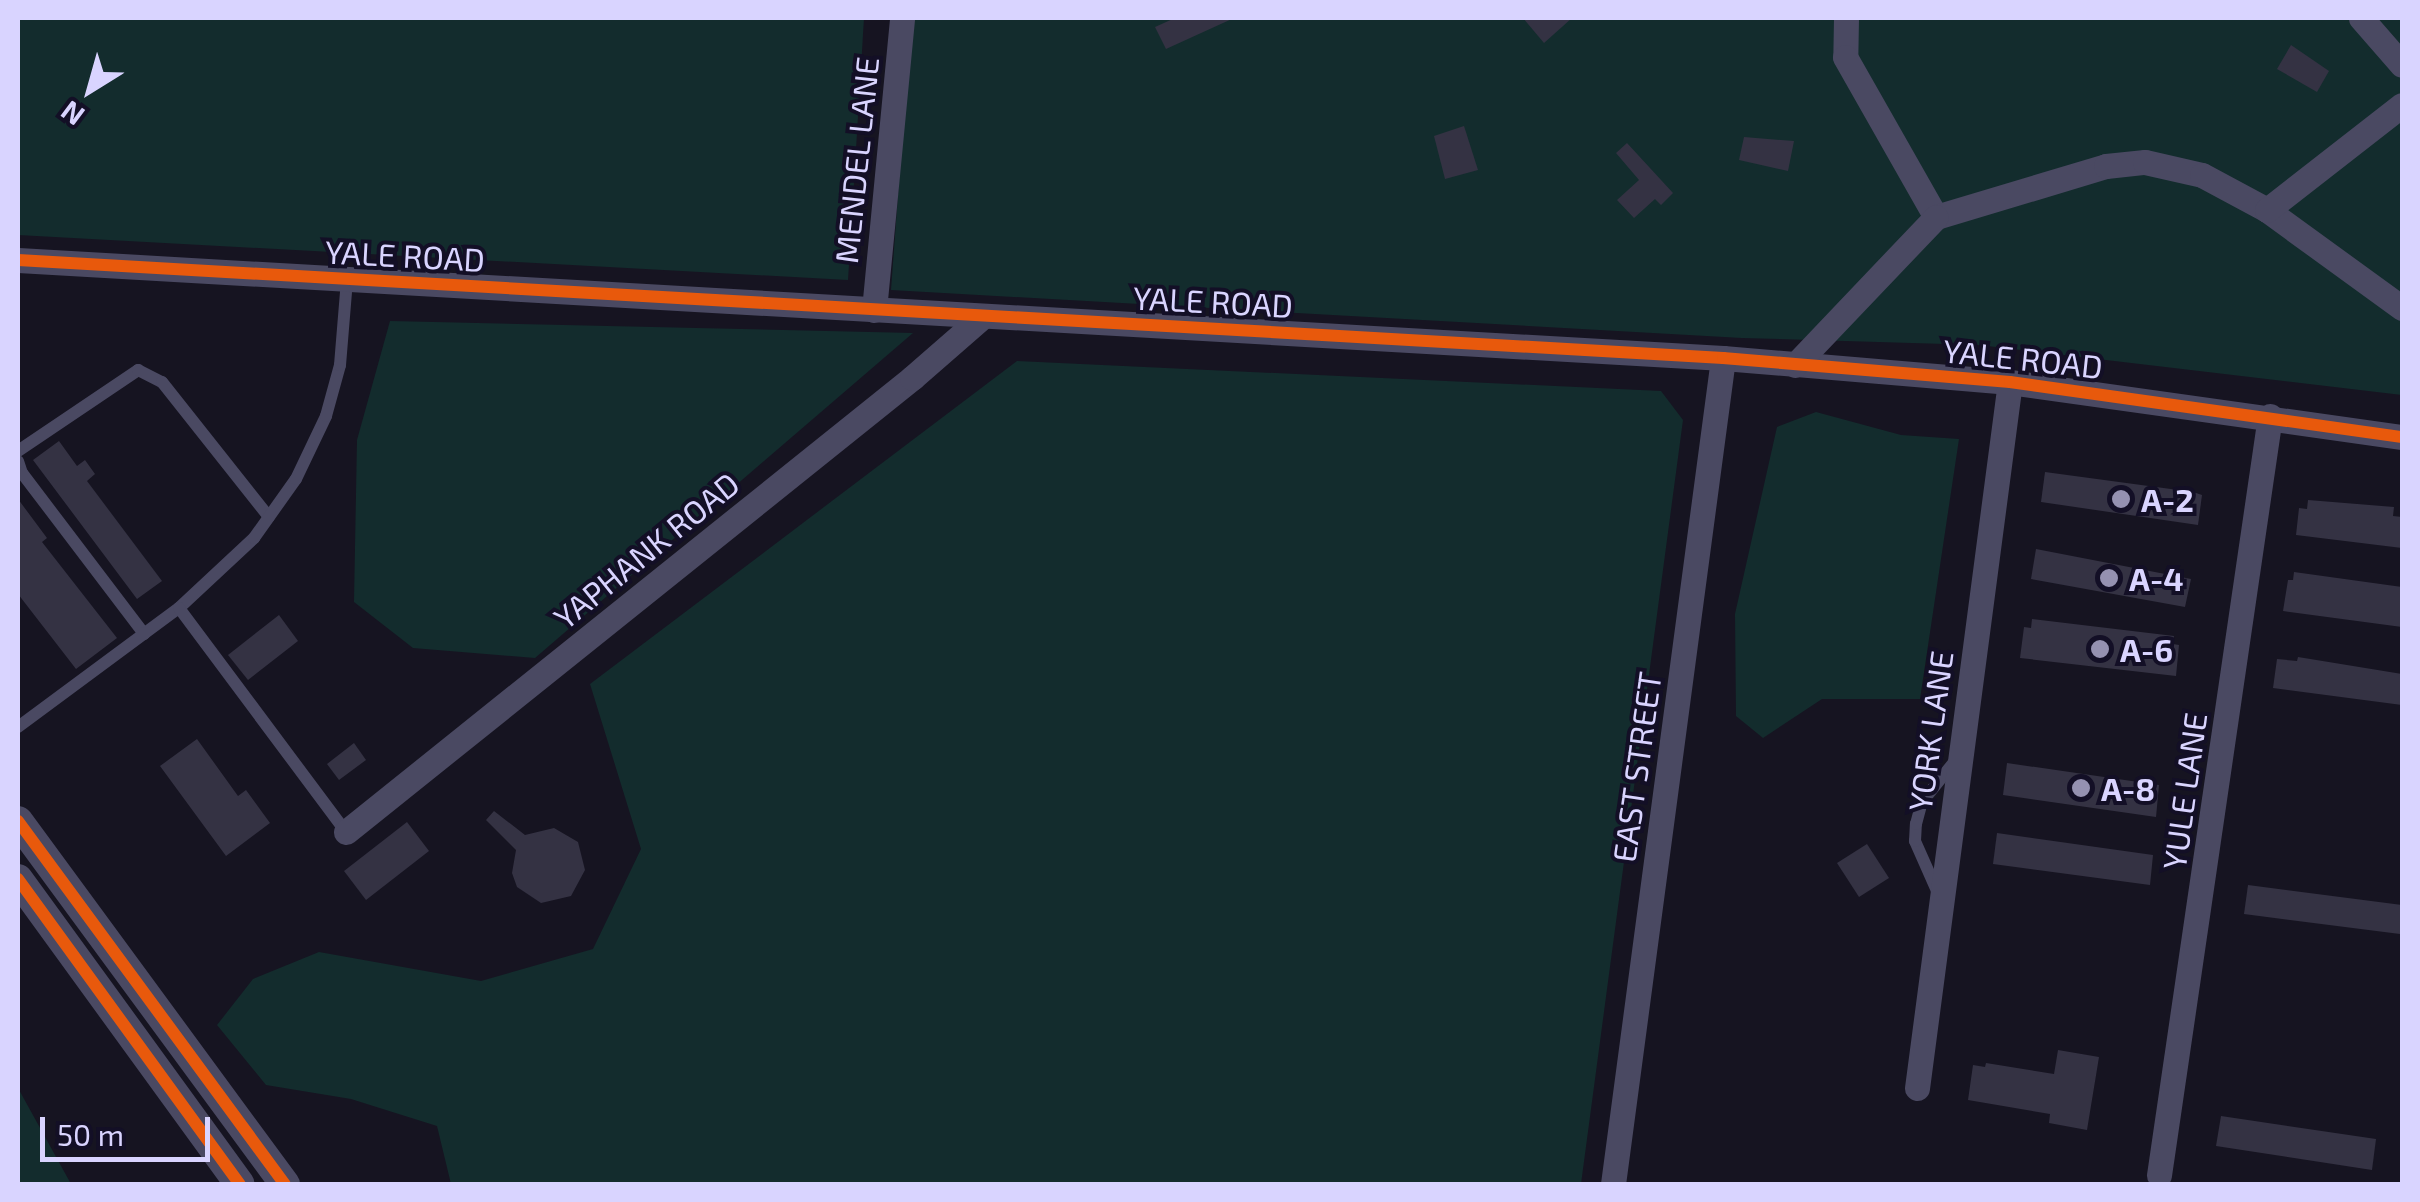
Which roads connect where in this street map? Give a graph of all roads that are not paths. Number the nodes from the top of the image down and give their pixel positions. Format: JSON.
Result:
{"nodes":[{"id":1,"x":902,"y":18,"type":"edge"},
{"id":2,"x":1846,"y":18,"type":"edge"},
{"id":3,"x":2360,"y":18,"type":"edge"},
{"id":4,"x":2402,"y":65,"type":"edge"},
{"id":5,"x":2402,"y":105,"type":"edge"},
{"id":6,"x":2267,"y":210,"type":"junction"},
{"id":7,"x":1936,"y":217,"type":"junction"},
{"id":8,"x":18,"y":260,"type":"edge"},
{"id":9,"x":347,"y":279,"type":"junction"},
{"id":10,"x":2402,"y":308,"type":"edge"},
{"id":11,"x":874,"y":310,"type":"junction"},
{"id":12,"x":982,"y":316,"type":"junction"},
{"id":13,"x":1723,"y":358,"type":"junction"},
{"id":14,"x":1795,"y":365,"type":"junction"},
{"id":15,"x":2010,"y":382,"type":"junction"},
{"id":16,"x":2270,"y":416,"type":"junction"},
{"id":17,"x":2402,"y":437,"type":"edge"},
{"id":18,"x":18,"y":451,"type":"edge"},
{"id":19,"x":18,"y":462,"type":"edge"},
{"id":20,"x":269,"y":517,"type":"junction"},
{"id":21,"x":179,"y":608,"type":"junction"},
{"id":22,"x":144,"y":634,"type":"junction"},
{"id":23,"x":18,"y":727,"type":"edge"},
{"id":24,"x":18,"y":822,"type":"edge"},
{"id":25,"x":346,"y":832,"type":"joint"},
{"id":26,"x":18,"y":879,"type":"edge"},
{"id":27,"x":1916,"y":1088,"type":"dead end"},
{"id":28,"x":2159,"y":1175,"type":"dead end"},
{"id":29,"x":240,"y":1184,"type":"edge"},
{"id":30,"x":284,"y":1184,"type":"edge"},
{"id":31,"x":1613,"y":1184,"type":"edge"}],
"edges":[{"from":1,"to":11,"type":"street","name":"MENDEL LANE"},
{"from":2,"to":7,"type":"street"},
{"from":3,"to":4,"type":"street"},
{"from":5,"to":6,"type":"street"},
{"from":6,"to":7,"type":"street"},
{"from":6,"to":10,"type":"street"},
{"from":7,"to":14,"type":"street"},
{"from":8,"to":9,"type":"street","name":"YALE ROAD"},
{"from":9,"to":11,"type":"street","name":"YALE ROAD"},
{"from":9,"to":20,"type":"lane"},
{"from":11,"to":12,"type":"street","name":"YALE ROAD"},
{"from":12,"to":13,"type":"street","name":"YALE ROAD"},
{"from":12,"to":25,"type":"street","name":"YAPHANK ROAD"},
{"from":13,"to":14,"type":"street","name":"YALE ROAD"},
{"from":13,"to":31,"type":"street","name":"EAST STREET"},
{"from":14,"to":15,"type":"street","name":"YALE ROAD"},
{"from":15,"to":16,"type":"street","name":"YALE ROAD"},
{"from":15,"to":27,"type":"street","name":"YORK LANE"},
{"from":16,"to":17,"type":"street","name":"YALE ROAD"},
{"from":16,"to":28,"type":"street","name":"YULE LANE"},
{"from":18,"to":20,"type":"lane"},
{"from":19,"to":22,"type":"lane"},
{"from":20,"to":21,"type":"lane"},
{"from":21,"to":22,"type":"lane"},
{"from":21,"to":25,"type":"lane"},
{"from":22,"to":23,"type":"lane"},
{"from":24,"to":30,"type":"street"},
{"from":26,"to":29,"type":"street"}]}
